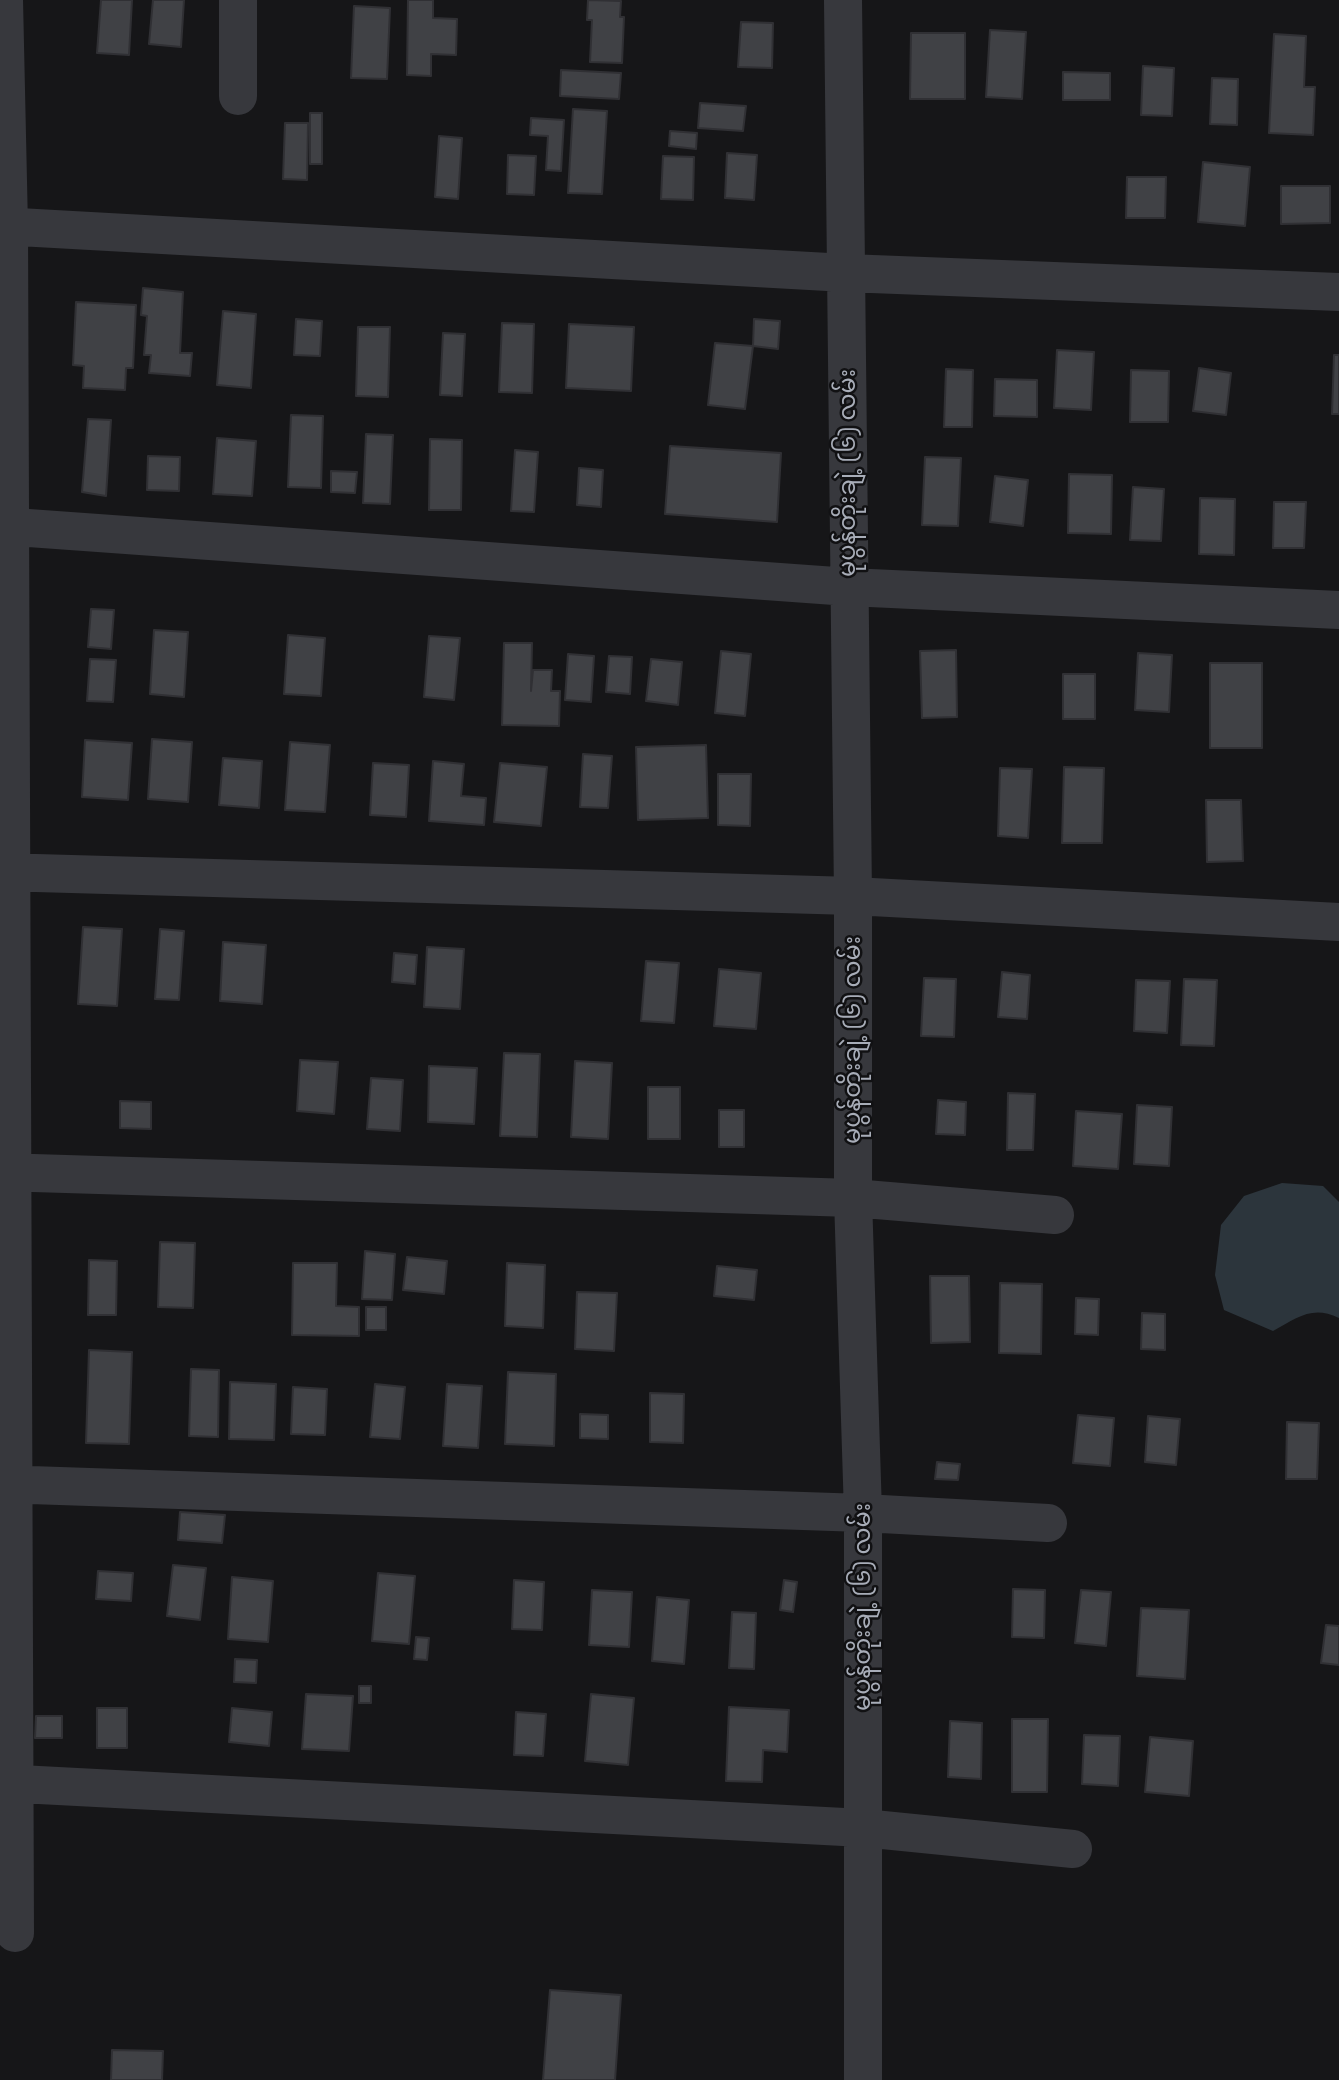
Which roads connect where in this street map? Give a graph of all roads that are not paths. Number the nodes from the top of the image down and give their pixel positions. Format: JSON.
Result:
{"nodes":[{"id":1,"x":4,"y":0,"type":"edge"},
{"id":2,"x":238,"y":0,"type":"edge"},
{"id":3,"x":842,"y":0,"type":"edge"},
{"id":4,"x":238,"y":96,"type":"dead end"},
{"id":5,"x":5,"y":226,"type":"edge"},
{"id":6,"x":846,"y":273,"type":"junction"},
{"id":7,"x":1339,"y":292,"type":"edge"},
{"id":8,"x":4,"y":526,"type":"edge"},
{"id":9,"x":849,"y":587,"type":"junction"},
{"id":10,"x":1339,"y":610,"type":"edge"},
{"id":11,"x":5,"y":872,"type":"edge"},
{"id":12,"x":853,"y":896,"type":"junction"},
{"id":13,"x":1339,"y":922,"type":"edge"},
{"id":14,"x":6,"y":1173,"type":"edge"},
{"id":15,"x":853,"y":1198,"type":"junction"},
{"id":16,"x":1055,"y":1215,"type":"dead end"},
{"id":17,"x":7,"y":1484,"type":"edge"},
{"id":18,"x":863,"y":1513,"type":"junction"},
{"id":19,"x":1048,"y":1523,"type":"dead end"},
{"id":20,"x":7,"y":1783,"type":"edge"},
{"id":21,"x":863,"y":1828,"type":"junction"},
{"id":22,"x":1073,"y":1849,"type":"dead end"},
{"id":23,"x":15,"y":1933,"type":"dead end"},
{"id":24,"x":863,"y":2080,"type":"edge"}],
"edges":[{"from":1,"to":5,"type":"street"},
{"from":2,"to":4,"type":"street"},
{"from":3,"to":6,"type":"street","name":"မုပွန်တိုးချဲ့ (၆) လမ်း"},
{"from":5,"to":6,"type":"street"},
{"from":5,"to":8,"type":"street"},
{"from":6,"to":7,"type":"street"},
{"from":6,"to":9,"type":"street","name":"မုပွန်တိုးချဲ့ (၆) လမ်း"},
{"from":8,"to":9,"type":"street"},
{"from":8,"to":11,"type":"street"},
{"from":9,"to":10,"type":"street"},
{"from":9,"to":12,"type":"street","name":"မုပွန်တိုးချဲ့ (၆) လမ်း"},
{"from":11,"to":12,"type":"street"},
{"from":11,"to":14,"type":"street"},
{"from":12,"to":13,"type":"street"},
{"from":12,"to":15,"type":"street","name":"မုပွန်တိုးချဲ့ (၆) လမ်း"},
{"from":14,"to":15,"type":"street"},
{"from":14,"to":17,"type":"street"},
{"from":15,"to":16,"type":"street"},
{"from":15,"to":18,"type":"street","name":"မုပွန်တိုးချဲ့ (၆) လမ်း"},
{"from":17,"to":18,"type":"street"},
{"from":17,"to":20,"type":"street"},
{"from":18,"to":19,"type":"street"},
{"from":18,"to":21,"type":"street","name":"မုပွန်တိုးချဲ့ (၆) လမ်း"},
{"from":20,"to":21,"type":"street"},
{"from":20,"to":23,"type":"street"},
{"from":21,"to":22,"type":"street"},
{"from":21,"to":24,"type":"street","name":"မုပွန်တိုးချဲ့ (၆) လမ်း"}]}
